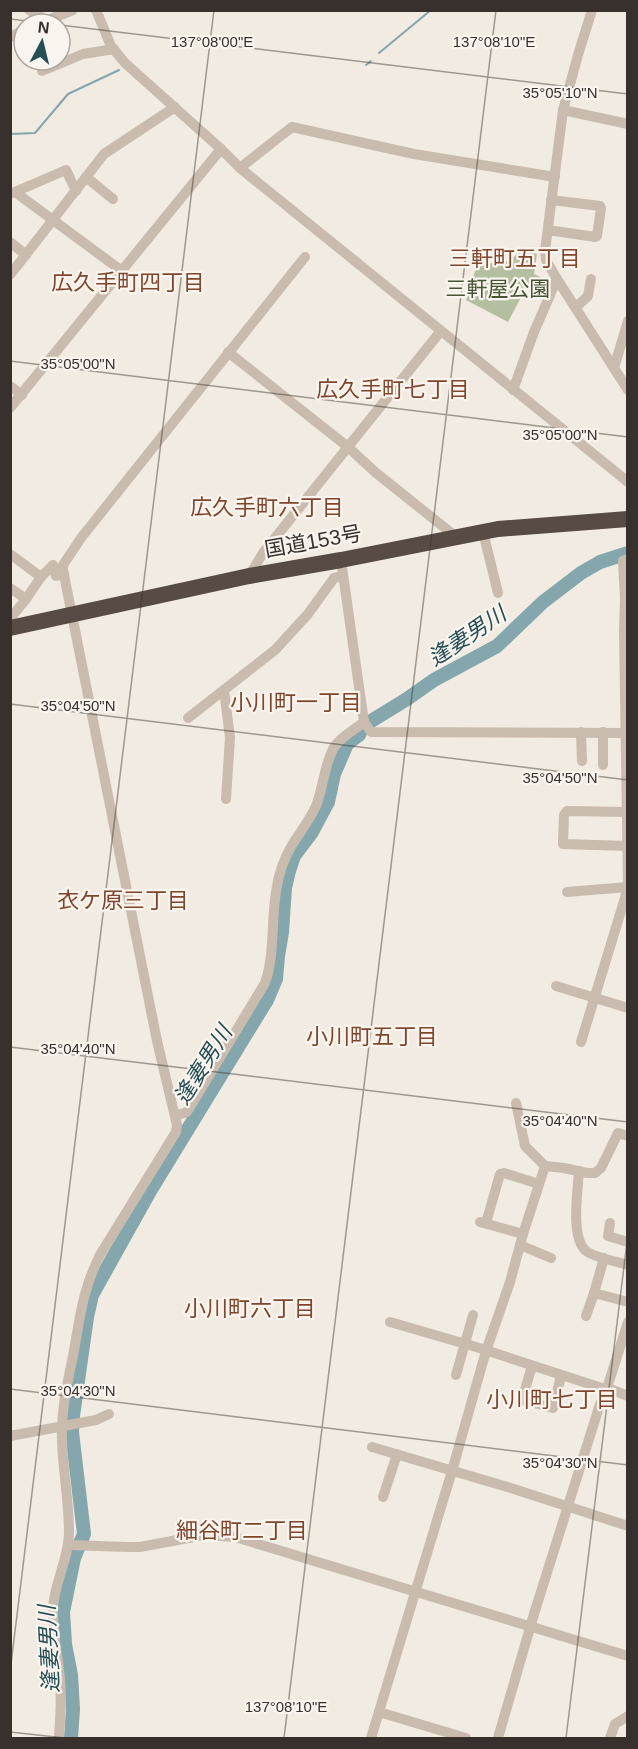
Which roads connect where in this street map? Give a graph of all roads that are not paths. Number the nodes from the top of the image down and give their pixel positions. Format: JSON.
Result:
{"nodes":[{"id":1,"x":96,"y":10,"type":"edge"},
{"id":2,"x":592,"y":10,"type":"edge"},
{"id":3,"x":114,"y":49,"type":"junction"},
{"id":4,"x":72,"y":59,"type":"edge"},
{"id":5,"x":174,"y":107,"type":"junction"},
{"id":6,"x":563,"y":110,"type":"junction"},
{"id":7,"x":627,"y":124,"type":"edge"},
{"id":8,"x":221,"y":149,"type":"junction"},
{"id":9,"x":240,"y":168,"type":"junction"},
{"id":10,"x":86,"y":177,"type":"junction"},
{"id":11,"x":555,"y":177,"type":"junction"},
{"id":12,"x":76,"y":191,"type":"junction"},
{"id":13,"x":13,"y":193,"type":"edge"},
{"id":14,"x":113,"y":199,"type":"dead end"},
{"id":15,"x":551,"y":200,"type":"junction"},
{"id":16,"x":52,"y":221,"type":"junction"},
{"id":17,"x":548,"y":230,"type":"junction"},
{"id":18,"x":10,"y":242,"type":"edge"},
{"id":19,"x":26,"y":255,"type":"junction"},
{"id":20,"x":306,"y":256,"type":"dead end"},
{"id":21,"x":122,"y":272,"type":"junction"},
{"id":22,"x":10,"y":275,"type":"edge"},
{"id":23,"x":557,"y":279,"type":"junction"},
{"id":24,"x":591,"y":279,"type":"dead end"},
{"id":25,"x":576,"y":306,"type":"junction"},
{"id":26,"x":627,"y":321,"type":"edge"},
{"id":27,"x":440,"y":332,"type":"junction"},
{"id":28,"x":228,"y":352,"type":"junction"},
{"id":29,"x":614,"y":368,"type":"junction"},
{"id":30,"x":10,"y":386,"type":"edge"},
{"id":31,"x":513,"y":390,"type":"junction"},
{"id":32,"x":627,"y":390,"type":"edge"},
{"id":33,"x":21,"y":395,"type":"junction"},
{"id":34,"x":10,"y":408,"type":"edge"},
{"id":35,"x":348,"y":447,"type":"junction"},
{"id":36,"x":627,"y":482,"type":"edge"},
{"id":37,"x":627,"y":519,"type":"edge"},
{"id":38,"x":483,"y":532,"type":"junction"},
{"id":39,"x":455,"y":536,"type":"junction"},
{"id":40,"x":10,"y":554,"type":"edge"},
{"id":41,"x":627,"y":559,"type":"edge"},
{"id":42,"x":342,"y":568,"type":"junction"},
{"id":43,"x":64,"y":574,"type":"junction"},
{"id":44,"x":249,"y":576,"type":"junction"},
{"id":45,"x":41,"y":577,"type":"junction"},
{"id":46,"x":10,"y":588,"type":"edge"},
{"id":47,"x":498,"y":593,"type":"dead end"},
{"id":48,"x":26,"y":599,"type":"junction"},
{"id":49,"x":626,"y":599,"type":"edge"},
{"id":50,"x":71,"y":615,"type":"junction"},
{"id":51,"x":10,"y":619,"type":"edge"},
{"id":52,"x":626,"y":622,"type":"edge"},
{"id":53,"x":10,"y":628,"type":"edge"},
{"id":54,"x":224,"y":690,"type":"junction"},
{"id":55,"x":188,"y":718,"type":"dead end"},
{"id":56,"x":364,"y":722,"type":"junction"},
{"id":57,"x":581,"y":732,"type":"junction"},
{"id":58,"x":603,"y":732,"type":"junction"},
{"id":59,"x":627,"y":732,"type":"edge"},
{"id":60,"x":582,"y":761,"type":"dead end"},
{"id":61,"x":603,"y":765,"type":"dead end"},
{"id":62,"x":226,"y":800,"type":"dead end"},
{"id":63,"x":626,"y":812,"type":"edge"},
{"id":64,"x":627,"y":846,"type":"edge"},
{"id":65,"x":627,"y":886,"type":"edge"},
{"id":66,"x":567,"y":892,"type":"dead end"},
{"id":67,"x":556,"y":986,"type":"dead end"},
{"id":68,"x":595,"y":997,"type":"junction"},
{"id":69,"x":627,"y":1008,"type":"edge"},
{"id":70,"x":581,"y":1042,"type":"dead end"},
{"id":71,"x":516,"y":1103,"type":"dead end"},
{"id":72,"x":175,"y":1116,"type":"junction"},
{"id":73,"x":627,"y":1136,"type":"edge"},
{"id":74,"x":545,"y":1166,"type":"junction"},
{"id":75,"x":579,"y":1171,"type":"junction"},
{"id":76,"x":539,"y":1184,"type":"junction"},
{"id":77,"x":610,"y":1223,"type":"dead end"},
{"id":78,"x":521,"y":1240,"type":"junction"},
{"id":79,"x":627,"y":1242,"type":"edge"},
{"id":80,"x":551,"y":1258,"type":"dead end"},
{"id":81,"x":604,"y":1258,"type":"junction"},
{"id":82,"x":627,"y":1265,"type":"edge"},
{"id":83,"x":594,"y":1293,"type":"junction"},
{"id":84,"x":627,"y":1302,"type":"edge"},
{"id":85,"x":473,"y":1315,"type":"dead end"},
{"id":86,"x":586,"y":1316,"type":"dead end"},
{"id":87,"x":390,"y":1322,"type":"dead end"},
{"id":88,"x":627,"y":1322,"type":"edge"},
{"id":89,"x":466,"y":1344,"type":"junction"},
{"id":90,"x":486,"y":1351,"type":"junction"},
{"id":91,"x":532,"y":1366,"type":"junction"},
{"id":92,"x":456,"y":1375,"type":"dead end"},
{"id":93,"x":561,"y":1376,"type":"junction"},
{"id":94,"x":607,"y":1389,"type":"junction"},
{"id":95,"x":627,"y":1396,"type":"edge"},
{"id":96,"x":109,"y":1414,"type":"dead end"},
{"id":97,"x":10,"y":1436,"type":"edge"},
{"id":98,"x":372,"y":1447,"type":"dead end"},
{"id":99,"x":397,"y":1454,"type":"junction"},
{"id":100,"x":452,"y":1471,"type":"junction"},
{"id":101,"x":382,"y":1497,"type":"dead end"},
{"id":102,"x":567,"y":1506,"type":"junction"},
{"id":103,"x":627,"y":1526,"type":"edge"},
{"id":104,"x":76,"y":1546,"type":"junction"},
{"id":105,"x":415,"y":1592,"type":"junction"},
{"id":106,"x":531,"y":1627,"type":"junction"},
{"id":107,"x":627,"y":1656,"type":"edge"},
{"id":108,"x":379,"y":1712,"type":"junction"},
{"id":109,"x":627,"y":1716,"type":"edge"},
{"id":110,"x":59,"y":1738,"type":"edge"},
{"id":111,"x":372,"y":1738,"type":"edge"},
{"id":112,"x":466,"y":1738,"type":"edge"},
{"id":113,"x":498,"y":1738,"type":"edge"},
{"id":114,"x":610,"y":1738,"type":"edge"}],
"edges":[{"from":1,"to":3,"type":"street"},
{"from":2,"to":6,"type":"street"},
{"from":3,"to":4,"type":"street"},
{"from":3,"to":5,"type":"street"},
{"from":5,"to":8,"type":"street"},
{"from":5,"to":10,"type":"street"},
{"from":6,"to":7,"type":"street"},
{"from":6,"to":11,"type":"street"},
{"from":8,"to":9,"type":"street"},
{"from":8,"to":21,"type":"street"},
{"from":9,"to":11,"type":"street"},
{"from":9,"to":27,"type":"street"},
{"from":10,"to":12,"type":"street"},
{"from":10,"to":14,"type":"street"},
{"from":11,"to":15,"type":"street"},
{"from":12,"to":13,"type":"street"},
{"from":12,"to":16,"type":"street"},
{"from":13,"to":16,"type":"street"},
{"from":15,"to":17,"type":"street"},
{"from":15,"to":17,"type":"street"},
{"from":16,"to":19,"type":"street"},
{"from":16,"to":21,"type":"street"},
{"from":17,"to":23,"type":"street"},
{"from":18,"to":19,"type":"street"},
{"from":19,"to":22,"type":"street"},
{"from":20,"to":28,"type":"street"},
{"from":21,"to":33,"type":"street"},
{"from":23,"to":25,"type":"street"},
{"from":23,"to":31,"type":"street"},
{"from":24,"to":25,"type":"street"},
{"from":25,"to":29,"type":"street"},
{"from":26,"to":29,"type":"street"},
{"from":27,"to":31,"type":"street"},
{"from":27,"to":35,"type":"street"},
{"from":28,"to":35,"type":"street"},
{"from":28,"to":43,"type":"street"},
{"from":29,"to":32,"type":"street"},
{"from":30,"to":33,"type":"street"},
{"from":31,"to":36,"type":"street"},
{"from":33,"to":34,"type":"street"},
{"from":35,"to":39,"type":"street"},
{"from":35,"to":44,"type":"street"},
{"from":37,"to":38,"type":"highway","name":"国道153号"},
{"from":38,"to":39,"type":"highway","name":"国道153号"},
{"from":38,"to":47,"type":"street"},
{"from":39,"to":42,"type":"highway","name":"国道153号"},
{"from":40,"to":45,"type":"street"},
{"from":41,"to":49,"type":"street"},
{"from":42,"to":44,"type":"highway","name":"国道153号"},
{"from":42,"to":54,"type":"street"},
{"from":42,"to":56,"type":"street"},
{"from":43,"to":45,"type":"street"},
{"from":43,"to":50,"type":"street"},
{"from":44,"to":50,"type":"highway","name":"国道153号"},
{"from":45,"to":48,"type":"street"},
{"from":46,"to":48,"type":"street"},
{"from":48,"to":51,"type":"street"},
{"from":49,"to":52,"type":"street"},
{"from":50,"to":53,"type":"highway","name":"国道153号"},
{"from":50,"to":72,"type":"street"},
{"from":52,"to":59,"type":"street"},
{"from":54,"to":55,"type":"street"},
{"from":54,"to":62,"type":"street"},
{"from":56,"to":57,"type":"street"},
{"from":56,"to":72,"type":"street"},
{"from":57,"to":58,"type":"street"},
{"from":57,"to":60,"type":"street"},
{"from":58,"to":59,"type":"street"},
{"from":58,"to":61,"type":"street"},
{"from":59,"to":63,"type":"street"},
{"from":63,"to":64,"type":"street"},
{"from":63,"to":64,"type":"street"},
{"from":64,"to":65,"type":"street"},
{"from":65,"to":66,"type":"street"},
{"from":65,"to":68,"type":"street"},
{"from":67,"to":68,"type":"street"},
{"from":68,"to":69,"type":"street"},
{"from":68,"to":70,"type":"street"},
{"from":71,"to":74,"type":"street"},
{"from":72,"to":104,"type":"street"},
{"from":73,"to":75,"type":"street"},
{"from":74,"to":75,"type":"street"},
{"from":74,"to":76,"type":"street"},
{"from":75,"to":81,"type":"street"},
{"from":76,"to":78,"type":"street"},
{"from":76,"to":78,"type":"street"},
{"from":77,"to":79,"type":"street"},
{"from":78,"to":80,"type":"street"},
{"from":78,"to":90,"type":"street"},
{"from":81,"to":82,"type":"street"},
{"from":81,"to":83,"type":"street"},
{"from":83,"to":84,"type":"street"},
{"from":83,"to":86,"type":"street"},
{"from":85,"to":89,"type":"street"},
{"from":87,"to":89,"type":"street"},
{"from":88,"to":94,"type":"street"},
{"from":89,"to":90,"type":"street"},
{"from":89,"to":92,"type":"street"},
{"from":90,"to":91,"type":"street"},
{"from":90,"to":100,"type":"street"},
{"from":91,"to":93,"type":"street"},
{"from":91,"to":93,"type":"street"},
{"from":93,"to":94,"type":"street"},
{"from":94,"to":95,"type":"street"},
{"from":94,"to":102,"type":"street"},
{"from":96,"to":97,"type":"street","bridge":true},
{"from":98,"to":99,"type":"street"},
{"from":99,"to":100,"type":"street"},
{"from":99,"to":101,"type":"street"},
{"from":100,"to":102,"type":"street"},
{"from":100,"to":105,"type":"street"},
{"from":102,"to":103,"type":"street"},
{"from":102,"to":106,"type":"street"},
{"from":104,"to":105,"type":"street"},
{"from":104,"to":110,"type":"street"},
{"from":105,"to":106,"type":"street"},
{"from":105,"to":108,"type":"street"},
{"from":106,"to":107,"type":"street"},
{"from":106,"to":113,"type":"street"},
{"from":108,"to":111,"type":"street"},
{"from":108,"to":112,"type":"street"},
{"from":109,"to":114,"type":"street"}]}
